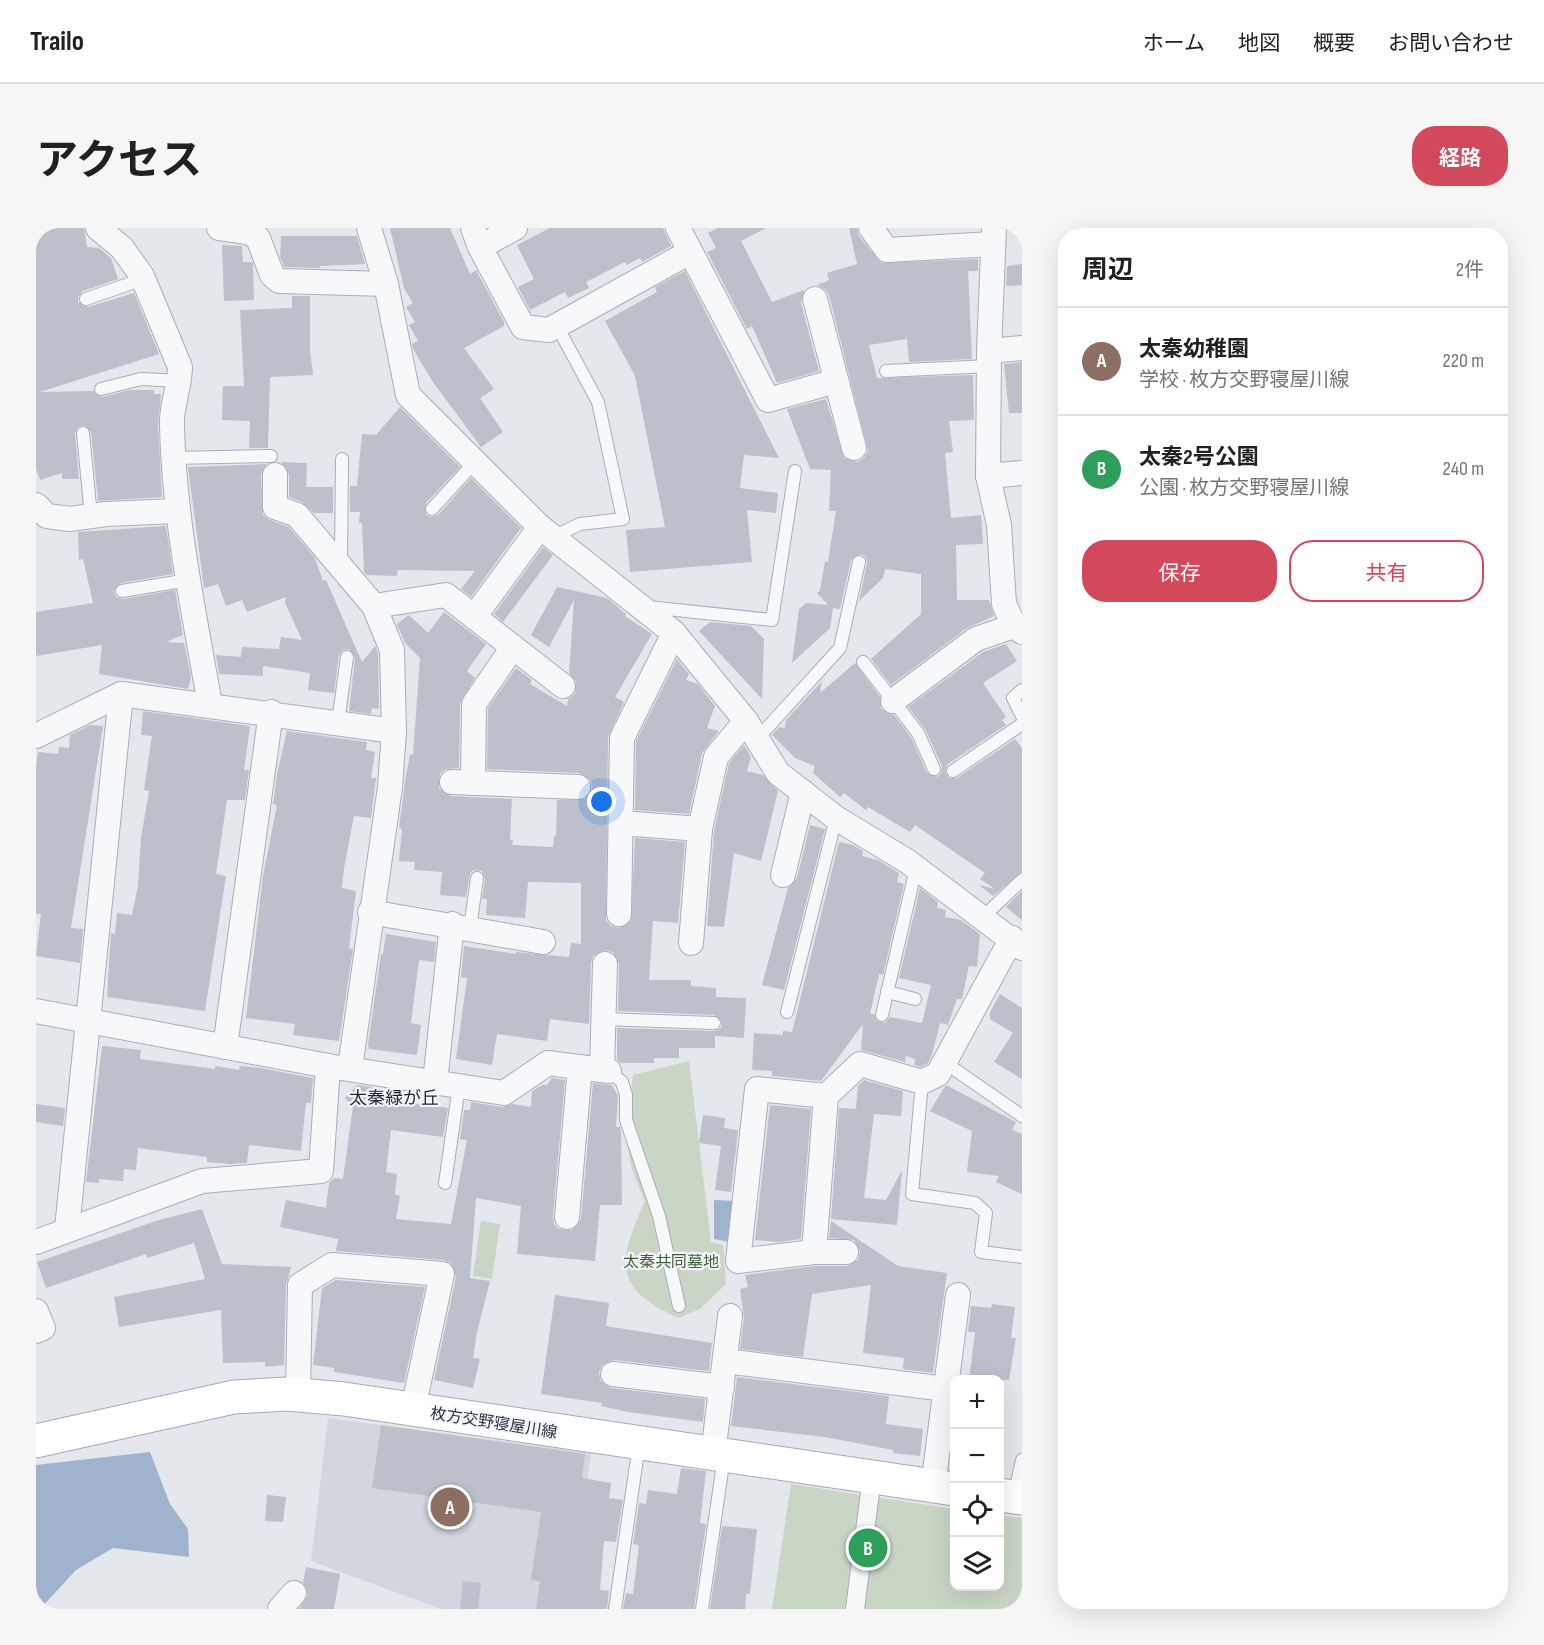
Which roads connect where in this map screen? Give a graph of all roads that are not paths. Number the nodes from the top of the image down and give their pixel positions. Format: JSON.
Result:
{"nodes":[{"id":1,"x":98,"y":228,"type":"edge"},
{"id":2,"x":219,"y":228,"type":"edge"},
{"id":3,"x":369,"y":228,"type":"edge"},
{"id":4,"x":515,"y":228,"type":"edge"},
{"id":5,"x":678,"y":228,"type":"edge"},
{"id":6,"x":871,"y":228,"type":"edge"},
{"id":7,"x":994,"y":236,"type":"edge"},
{"id":8,"x":477,"y":238,"type":"edge"},
{"id":9,"x":690,"y":252,"type":"junction"},
{"id":10,"x":143,"y":279,"type":"junction"},
{"id":11,"x":386,"y":284,"type":"junction"},
{"id":12,"x":86,"y":299,"type":"dead end"},
{"id":13,"x":815,"y":299,"type":"dead end"},
{"id":14,"x":557,"y":326,"type":"junction"},
{"id":15,"x":1022,"y":348,"type":"edge"},
{"id":16,"x":989,"y":359,"type":"junction"},
{"id":17,"x":886,"y":371,"type":"dead end"},
{"id":18,"x":180,"y":381,"type":"junction"},
{"id":19,"x":836,"y":381,"type":"junction"},
{"id":20,"x":101,"y":388,"type":"dead end"},
{"id":21,"x":83,"y":434,"type":"dead end"},
{"id":22,"x":854,"y":448,"type":"dead end"},
{"id":23,"x":174,"y":458,"type":"junction"},
{"id":24,"x":342,"y":459,"type":"dead end"},
{"id":25,"x":475,"y":462,"type":"junction"},
{"id":26,"x":273,"y":465,"type":"joint"},
{"id":27,"x":795,"y":471,"type":"dead end"},
{"id":28,"x":1022,"y":473,"type":"edge"},
{"id":29,"x":988,"y":476,"type":"junction"},
{"id":30,"x":36,"y":505,"type":"edge"},
{"id":31,"x":432,"y":509,"type":"dead end"},
{"id":32,"x":176,"y":511,"type":"junction"},
{"id":33,"x":92,"y":516,"type":"junction"},
{"id":34,"x":547,"y":532,"type":"junction"},
{"id":35,"x":860,"y":562,"type":"dead end"},
{"id":36,"x":341,"y":567,"type":"junction"},
{"id":37,"x":188,"y":580,"type":"junction"},
{"id":38,"x":122,"y":591,"type":"dead end"},
{"id":39,"x":1013,"y":603,"type":"edge"},
{"id":40,"x":374,"y":606,"type":"junction"},
{"id":41,"x":640,"y":606,"type":"junction"},
{"id":42,"x":474,"y":617,"type":"junction"},
{"id":43,"x":1018,"y":629,"type":"edge"},
{"id":44,"x":674,"y":633,"type":"junction"},
{"id":45,"x":513,"y":647,"type":"junction"},
{"id":46,"x":346,"y":657,"type":"dead end"},
{"id":47,"x":863,"y":662,"type":"dead end"},
{"id":48,"x":563,"y":686,"type":"dead end"},
{"id":49,"x":1022,"y":690,"type":"edge"},
{"id":50,"x":122,"y":694,"type":"junction"},
{"id":51,"x":893,"y":701,"type":"junction"},
{"id":52,"x":210,"y":705,"type":"junction"},
{"id":53,"x":271,"y":712,"type":"junction"},
{"id":54,"x":1022,"y":716,"type":"edge"},
{"id":55,"x":338,"y":722,"type":"junction"},
{"id":56,"x":1022,"y":724,"type":"edge"},
{"id":57,"x":752,"y":730,"type":"junction"},
{"id":58,"x":394,"y":731,"type":"junction"},
{"id":59,"x":36,"y":736,"type":"edge"},
{"id":60,"x":934,"y":769,"type":"dead end"},
{"id":61,"x":954,"y":771,"type":"dead end"},
{"id":62,"x":578,"y":787,"type":"dead end"},
{"id":63,"x":803,"y":792,"type":"junction"},
{"id":64,"x":836,"y":818,"type":"junction"},
{"id":65,"x":621,"y":823,"type":"junction"},
{"id":66,"x":700,"y":829,"type":"junction"},
{"id":67,"x":916,"y":868,"type":"junction"},
{"id":68,"x":783,"y":875,"type":"dead end"},
{"id":69,"x":477,"y":878,"type":"dead end"},
{"id":70,"x":1022,"y":880,"type":"edge"},
{"id":71,"x":370,"y":912,"type":"junction"},
{"id":72,"x":619,"y":914,"type":"dead end"},
{"id":73,"x":983,"y":916,"type":"junction"},
{"id":74,"x":461,"y":926,"type":"junction"},
{"id":75,"x":543,"y":942,"type":"dead end"},
{"id":76,"x":691,"y":943,"type":"dead end"},
{"id":77,"x":1017,"y":943,"type":"edge"},
{"id":78,"x":605,"y":964,"type":"dead end"},
{"id":79,"x":887,"y":992,"type":"junction"},
{"id":80,"x":915,"y":999,"type":"dead end"},
{"id":81,"x":36,"y":1011,"type":"edge"},
{"id":82,"x":787,"y":1012,"type":"dead end"},
{"id":83,"x":882,"y":1014,"type":"dead end"},
{"id":84,"x":603,"y":1019,"type":"junction"},
{"id":85,"x":86,"y":1021,"type":"junction"},
{"id":86,"x":714,"y":1023,"type":"dead end"},
{"id":87,"x":225,"y":1047,"type":"junction"},
{"id":88,"x":944,"y":1062,"type":"junction"},
{"id":89,"x":339,"y":1067,"type":"junction"},
{"id":90,"x":597,"y":1070,"type":"junction"},
{"id":91,"x":435,"y":1082,"type":"junction"},
{"id":92,"x":922,"y":1082,"type":"junction"},
{"id":93,"x":459,"y":1086,"type":"junction"},
{"id":94,"x":826,"y":1096,"type":"junction"},
{"id":95,"x":1022,"y":1116,"type":"edge"},
{"id":96,"x":445,"y":1183,"type":"dead end"},
{"id":97,"x":567,"y":1217,"type":"dead end"},
{"id":98,"x":67,"y":1229,"type":"junction"},
{"id":99,"x":36,"y":1242,"type":"edge"},
{"id":100,"x":814,"y":1252,"type":"junction"},
{"id":101,"x":846,"y":1252,"type":"dead end"},
{"id":102,"x":1022,"y":1257,"type":"edge"},
{"id":103,"x":958,"y":1295,"type":"dead end"},
{"id":104,"x":679,"y":1306,"type":"dead end"},
{"id":105,"x":36,"y":1311,"type":"edge"},
{"id":106,"x":730,"y":1316,"type":"dead end"},
{"id":107,"x":36,"y":1331,"type":"edge"},
{"id":108,"x":725,"y":1361,"type":"junction"},
{"id":109,"x":613,"y":1374,"type":"dead end"},
{"id":110,"x":722,"y":1387,"type":"junction"},
{"id":111,"x":945,"y":1389,"type":"junction"},
{"id":112,"x":298,"y":1395,"type":"junction"},
{"id":113,"x":413,"y":1409,"type":"junction"},
{"id":114,"x":36,"y":1441,"type":"edge"},
{"id":115,"x":639,"y":1443,"type":"junction"},
{"id":116,"x":719,"y":1455,"type":"junction"},
{"id":117,"x":1022,"y":1460,"type":"edge"},
{"id":118,"x":872,"y":1477,"type":"junction"},
{"id":119,"x":944,"y":1487,"type":"edge"},
{"id":120,"x":1012,"y":1497,"type":"edge"},
{"id":121,"x":615,"y":1609,"type":"edge"},
{"id":122,"x":702,"y":1609,"type":"edge"},
{"id":123,"x":855,"y":1609,"type":"edge"}],
"edges":[{"from":1,"to":10,"type":"street"},
{"from":2,"to":11,"type":"street"},
{"from":3,"to":11,"type":"street"},
{"from":4,"to":8,"type":"street"},
{"from":5,"to":9,"type":"street"},
{"from":6,"to":7,"type":"street"},
{"from":7,"to":16,"type":"street"},
{"from":8,"to":14,"type":"street"},
{"from":9,"to":14,"type":"street"},
{"from":9,"to":19,"type":"street"},
{"from":10,"to":12,"type":"lane"},
{"from":10,"to":18,"type":"street"},
{"from":11,"to":25,"type":"street"},
{"from":13,"to":19,"type":"street"},
{"from":14,"to":34,"type":"lane"},
{"from":15,"to":16,"type":"street"},
{"from":16,"to":17,"type":"lane"},
{"from":16,"to":29,"type":"street"},
{"from":18,"to":20,"type":"lane"},
{"from":18,"to":23,"type":"street"},
{"from":19,"to":22,"type":"street"},
{"from":21,"to":33,"type":"lane"},
{"from":23,"to":26,"type":"lane"},
{"from":23,"to":32,"type":"street"},
{"from":24,"to":36,"type":"lane"},
{"from":25,"to":31,"type":"lane"},
{"from":25,"to":34,"type":"street"},
{"from":26,"to":36,"type":"street"},
{"from":27,"to":41,"type":"lane"},
{"from":28,"to":29,"type":"street"},
{"from":29,"to":39,"type":"street"},
{"from":30,"to":33,"type":"street"},
{"from":32,"to":33,"type":"street"},
{"from":32,"to":37,"type":"street"},
{"from":34,"to":41,"type":"street"},
{"from":34,"to":42,"type":"street"},
{"from":35,"to":57,"type":"lane"},
{"from":36,"to":40,"type":"street"},
{"from":37,"to":38,"type":"lane"},
{"from":37,"to":52,"type":"street"},
{"from":39,"to":43,"type":"street"},
{"from":40,"to":42,"type":"street"},
{"from":40,"to":58,"type":"street"},
{"from":41,"to":44,"type":"street"},
{"from":42,"to":45,"type":"street"},
{"from":43,"to":51,"type":"street"},
{"from":44,"to":57,"type":"street"},
{"from":44,"to":65,"type":"street"},
{"from":45,"to":48,"type":"street"},
{"from":45,"to":62,"type":"street"},
{"from":46,"to":55,"type":"lane"},
{"from":47,"to":51,"type":"lane"},
{"from":49,"to":54,"type":"lane"},
{"from":50,"to":52,"type":"street"},
{"from":50,"to":59,"type":"street"},
{"from":50,"to":85,"type":"street"},
{"from":51,"to":60,"type":"lane"},
{"from":52,"to":53,"type":"street"},
{"from":53,"to":55,"type":"street"},
{"from":53,"to":87,"type":"street"},
{"from":55,"to":58,"type":"street"},
{"from":56,"to":61,"type":"lane"},
{"from":57,"to":63,"type":"street"},
{"from":57,"to":66,"type":"street"},
{"from":58,"to":71,"type":"street"},
{"from":63,"to":64,"type":"street"},
{"from":63,"to":68,"type":"street"},
{"from":64,"to":67,"type":"street"},
{"from":64,"to":82,"type":"lane"},
{"from":65,"to":66,"type":"street"},
{"from":65,"to":72,"type":"street"},
{"from":66,"to":76,"type":"street"},
{"from":67,"to":73,"type":"street"},
{"from":67,"to":79,"type":"lane"},
{"from":69,"to":74,"type":"lane"},
{"from":70,"to":73,"type":"lane"},
{"from":71,"to":74,"type":"street"},
{"from":71,"to":89,"type":"street"},
{"from":73,"to":77,"type":"street"},
{"from":74,"to":75,"type":"street"},
{"from":74,"to":91,"type":"street"},
{"from":77,"to":88,"type":"street"},
{"from":78,"to":84,"type":"street"},
{"from":79,"to":80,"type":"lane"},
{"from":79,"to":83,"type":"lane"},
{"from":81,"to":85,"type":"street"},
{"from":84,"to":86,"type":"lane"},
{"from":84,"to":90,"type":"street"},
{"from":85,"to":87,"type":"street"},
{"from":85,"to":98,"type":"street"},
{"from":87,"to":89,"type":"street"},
{"from":88,"to":92,"type":"street"},
{"from":88,"to":95,"type":"lane"},
{"from":89,"to":91,"type":"street"},
{"from":89,"to":98,"type":"street"},
{"from":90,"to":93,"type":"street"},
{"from":90,"to":97,"type":"street"},
{"from":90,"to":104,"type":"lane"},
{"from":91,"to":93,"type":"street"},
{"from":92,"to":94,"type":"street"},
{"from":92,"to":102,"type":"lane"},
{"from":93,"to":96,"type":"lane"},
{"from":94,"to":100,"type":"street"},
{"from":94,"to":100,"type":"street"},
{"from":98,"to":99,"type":"street"},
{"from":100,"to":101,"type":"street"},
{"from":103,"to":111,"type":"street"},
{"from":105,"to":107,"type":"street"},
{"from":106,"to":108,"type":"street"},
{"from":108,"to":110,"type":"street"},
{"from":108,"to":111,"type":"street"},
{"from":109,"to":110,"type":"street"},
{"from":110,"to":116,"type":"street"},
{"from":111,"to":119,"type":"street"},
{"from":112,"to":113,"type":"main road","name":"枚方交野寝屋川線"},
{"from":112,"to":113,"type":"street"},
{"from":112,"to":114,"type":"main road","name":"枚方交野寝屋川線"},
{"from":113,"to":115,"type":"main road","name":"枚方交野寝屋川線"},
{"from":115,"to":116,"type":"main road","name":"枚方交野寝屋川線"},
{"from":115,"to":121,"type":"lane"},
{"from":116,"to":118,"type":"main road","name":"枚方交野寝屋川線"},
{"from":116,"to":122,"type":"lane"},
{"from":117,"to":120,"type":"lane"},
{"from":118,"to":119,"type":"main road","name":"枚方交野寝屋川線"},
{"from":118,"to":123,"type":"street"}]}
